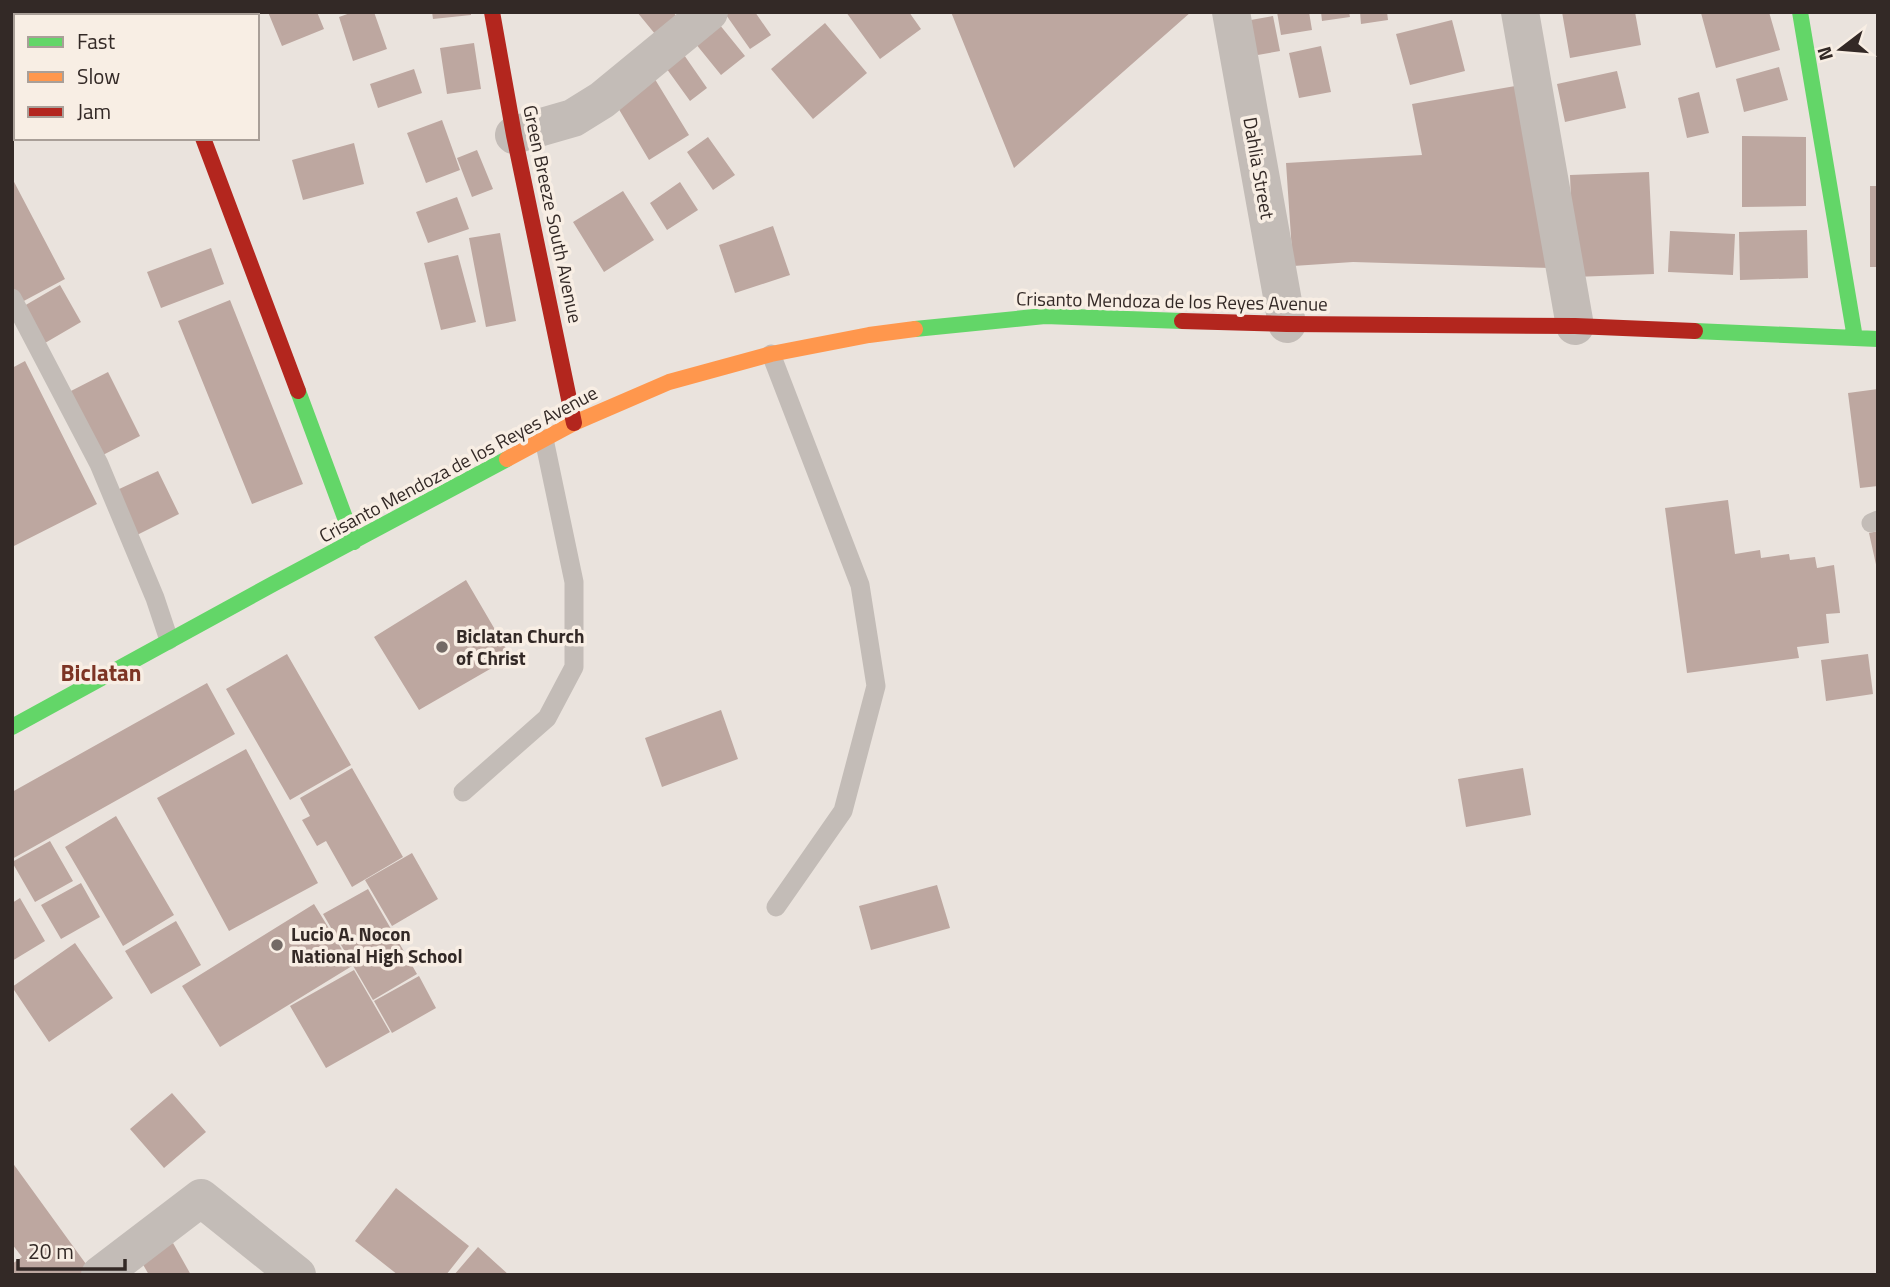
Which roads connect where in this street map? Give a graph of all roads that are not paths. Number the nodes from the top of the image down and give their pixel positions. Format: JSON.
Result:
{"nodes":[{"id":1,"x":492,"y":12,"type":"edge"},
{"id":2,"x":709,"y":12,"type":"edge"},
{"id":3,"x":1231,"y":12,"type":"edge"},
{"id":4,"x":1520,"y":12,"type":"edge"},
{"id":5,"x":1800,"y":12,"type":"edge"},
{"id":6,"x":514,"y":135,"type":"junction"},
{"id":7,"x":204,"y":140,"type":"edge"},
{"id":8,"x":12,"y":298,"type":"edge"},
{"id":9,"x":1287,"y":324,"type":"junction"},
{"id":10,"x":1575,"y":326,"type":"junction"},
{"id":11,"x":1855,"y":338,"type":"junction"},
{"id":12,"x":1878,"y":339,"type":"edge"},
{"id":13,"x":771,"y":354,"type":"junction"},
{"id":14,"x":574,"y":423,"type":"junction"},
{"id":15,"x":544,"y":439,"type":"junction"},
{"id":16,"x":355,"y":542,"type":"junction"},
{"id":17,"x":169,"y":640,"type":"junction"},
{"id":18,"x":12,"y":727,"type":"edge"},
{"id":19,"x":463,"y":792,"type":"dead end"},
{"id":20,"x":776,"y":907,"type":"dead end"},
{"id":21,"x":100,"y":1275,"type":"edge"},
{"id":22,"x":297,"y":1275,"type":"edge"}],
"edges":[{"from":1,"to":6,"type":"main road","name":"Green Breeze South Avenue"},
{"from":2,"to":6,"type":"street"},
{"from":3,"to":9,"type":"street","name":"Dahlia Street"},
{"from":4,"to":10,"type":"street"},
{"from":5,"to":11,"type":"main road"},
{"from":6,"to":14,"type":"main road","name":"Green Breeze South Avenue"},
{"from":7,"to":16,"type":"main road"},
{"from":8,"to":17,"type":"lane"},
{"from":9,"to":10,"type":"main road","name":"Crisanto Mendoza de los Reyes Avenue"},
{"from":9,"to":13,"type":"main road","name":"Crisanto Mendoza de los Reyes Avenue"},
{"from":10,"to":11,"type":"main road","name":"Crisanto Mendoza de los Reyes Avenue"},
{"from":11,"to":12,"type":"main road","name":"Crisanto Mendoza de los Reyes Avenue"},
{"from":13,"to":14,"type":"main road","name":"Crisanto Mendoza de los Reyes Avenue"},
{"from":13,"to":20,"type":"lane"},
{"from":14,"to":15,"type":"main road","name":"Crisanto Mendoza de los Reyes Avenue"},
{"from":15,"to":16,"type":"main road","name":"Crisanto Mendoza de los Reyes Avenue"},
{"from":15,"to":19,"type":"lane"},
{"from":16,"to":17,"type":"main road","name":"Crisanto Mendoza de los Reyes Avenue"},
{"from":17,"to":18,"type":"main road","name":"Crisanto Mendoza de los Reyes Avenue"},
{"from":21,"to":22,"type":"street"}]}
